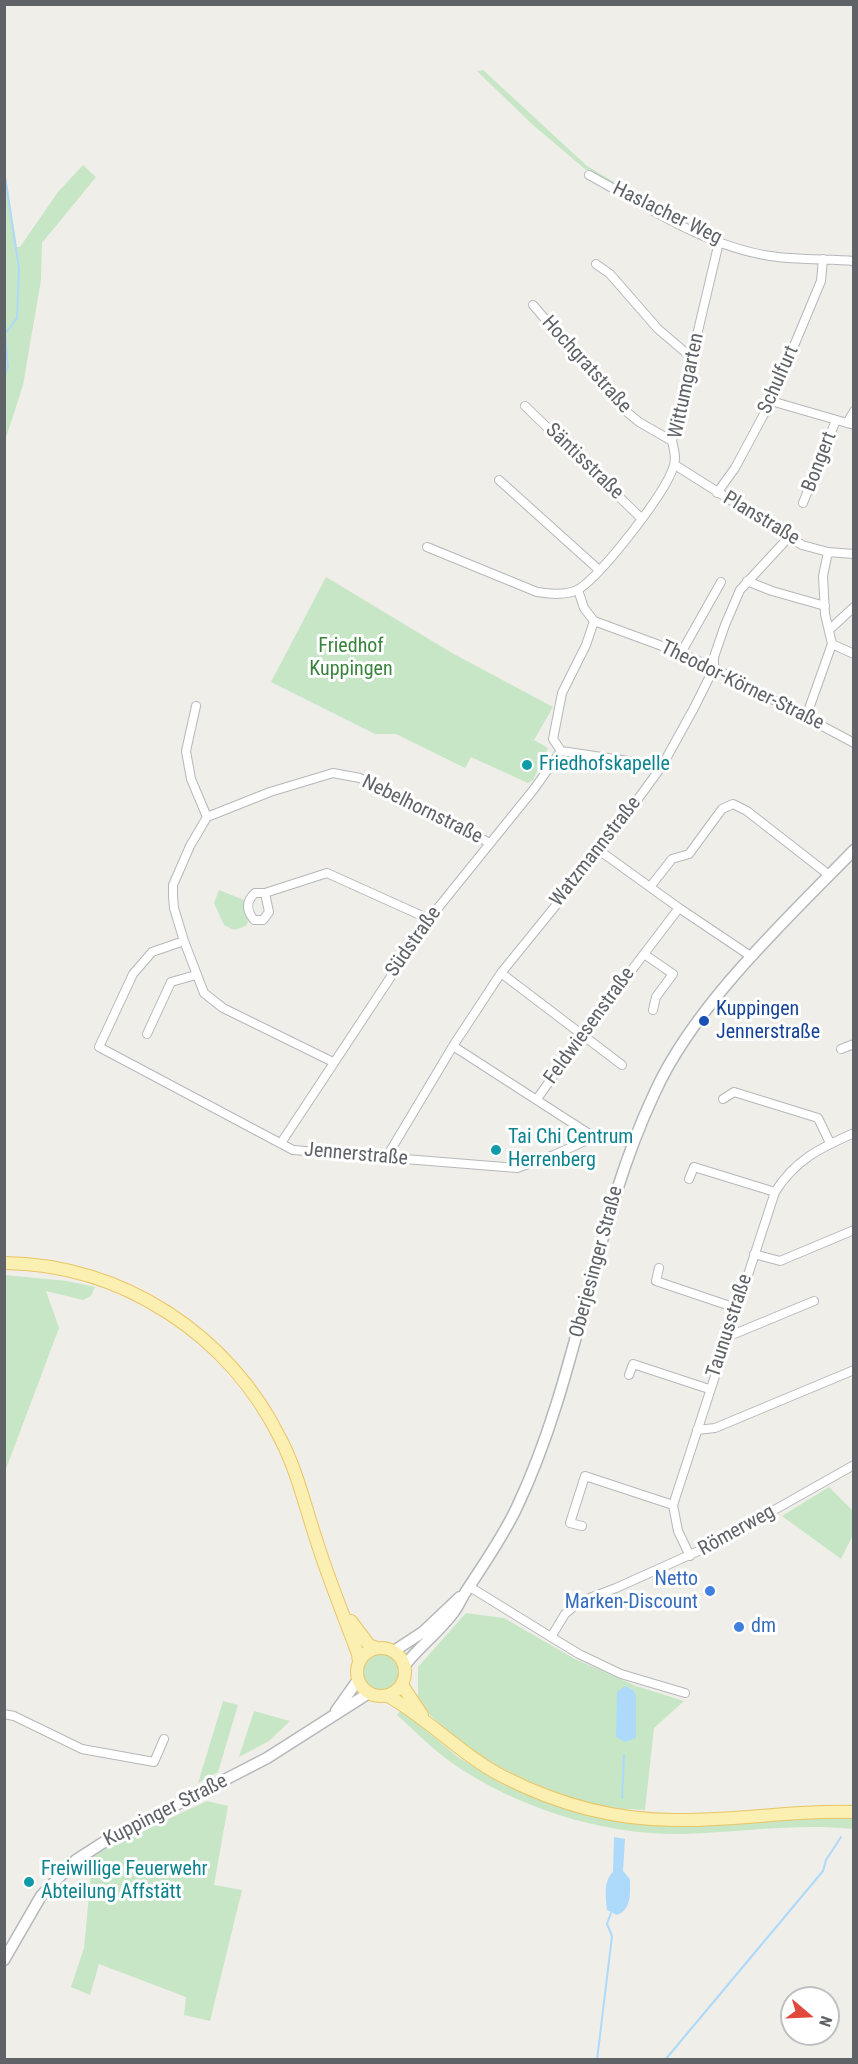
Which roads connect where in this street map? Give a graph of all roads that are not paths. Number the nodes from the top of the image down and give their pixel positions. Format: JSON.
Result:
{"nodes":[{"id":1,"x":589,"y":175,"type":"dead end"},
{"id":2,"x":719,"y":242,"type":"junction"},
{"id":3,"x":822,"y":259,"type":"junction"},
{"id":4,"x":854,"y":261,"type":"edge"},
{"id":5,"x":596,"y":264,"type":"dead end"},
{"id":6,"x":532,"y":305,"type":"dead end"},
{"id":7,"x":693,"y":358,"type":"junction"},
{"id":8,"x":771,"y":401,"type":"junction"},
{"id":9,"x":525,"y":406,"type":"dead end"},
{"id":10,"x":854,"y":411,"type":"edge"},
{"id":11,"x":836,"y":420,"type":"junction"},
{"id":12,"x":850,"y":424,"type":"edge"},
{"id":13,"x":672,"y":441,"type":"junction"},
{"id":14,"x":675,"y":465,"type":"junction"},
{"id":15,"x":499,"y":480,"type":"dead end"},
{"id":16,"x":717,"y":493,"type":"junction"},
{"id":17,"x":803,"y":503,"type":"dead end"},
{"id":18,"x":642,"y":519,"type":"junction"},
{"id":19,"x":788,"y":538,"type":"junction"},
{"id":20,"x":427,"y":547,"type":"dead end"},
{"id":21,"x":828,"y":552,"type":"junction"},
{"id":22,"x":854,"y":554,"type":"edge"},
{"id":23,"x":599,"y":570,"type":"junction"},
{"id":24,"x":747,"y":581,"type":"junction"},
{"id":25,"x":721,"y":582,"type":"dead end"},
{"id":26,"x":578,"y":590,"type":"junction"},
{"id":27,"x":825,"y":606,"type":"junction"},
{"id":28,"x":854,"y":607,"type":"edge"},
{"id":29,"x":594,"y":621,"type":"junction"},
{"id":30,"x":829,"y":630,"type":"junction"},
{"id":31,"x":832,"y":644,"type":"junction"},
{"id":32,"x":681,"y":653,"type":"junction"},
{"id":33,"x":854,"y":654,"type":"edge"},
{"id":34,"x":714,"y":668,"type":"junction"},
{"id":35,"x":196,"y":706,"type":"dead end"},
{"id":36,"x":806,"y":717,"type":"junction"},
{"id":37,"x":854,"y":743,"type":"edge"},
{"id":38,"x":561,"y":751,"type":"junction"},
{"id":39,"x":662,"y":766,"type":"junction"},
{"id":40,"x":207,"y":818,"type":"junction"},
{"id":41,"x":490,"y":843,"type":"junction"},
{"id":42,"x":854,"y":850,"type":"edge"},
{"id":43,"x":600,"y":851,"type":"junction"},
{"id":44,"x":829,"y":874,"type":"junction"},
{"id":45,"x":650,"y":887,"type":"junction"},
{"id":46,"x":265,"y":892,"type":"dead end"},
{"id":47,"x":679,"y":908,"type":"junction"},
{"id":48,"x":429,"y":918,"type":"junction"},
{"id":49,"x":184,"y":941,"type":"junction"},
{"id":50,"x":644,"y":954,"type":"junction"},
{"id":51,"x":752,"y":957,"type":"junction"},
{"id":52,"x":501,"y":973,"type":"junction"},
{"id":53,"x":196,"y":975,"type":"junction"},
{"id":54,"x":653,"y":1010,"type":"dead end"},
{"id":55,"x":147,"y":1034,"type":"dead end"},
{"id":56,"x":583,"y":1034,"type":"junction"},
{"id":57,"x":854,"y":1044,"type":"edge"},
{"id":58,"x":453,"y":1046,"type":"junction"},
{"id":59,"x":842,"y":1049,"type":"dead end"},
{"id":60,"x":333,"y":1062,"type":"junction"},
{"id":61,"x":622,"y":1065,"type":"dead end"},
{"id":62,"x":537,"y":1099,"type":"junction"},
{"id":63,"x":723,"y":1099,"type":"dead end"},
{"id":64,"x":854,"y":1132,"type":"edge"},
{"id":65,"x":594,"y":1137,"type":"junction"},
{"id":66,"x":281,"y":1143,"type":"junction"},
{"id":67,"x":633,"y":1143,"type":"junction"},
{"id":68,"x":830,"y":1143,"type":"junction"},
{"id":69,"x":386,"y":1158,"type":"junction"},
{"id":70,"x":689,"y":1179,"type":"dead end"},
{"id":71,"x":775,"y":1192,"type":"junction"},
{"id":72,"x":854,"y":1230,"type":"edge"},
{"id":73,"x":754,"y":1254,"type":"junction"},
{"id":74,"x":4,"y":1263,"type":"edge"},
{"id":75,"x":659,"y":1268,"type":"dead end"},
{"id":76,"x":814,"y":1301,"type":"dead end"},
{"id":77,"x":736,"y":1308,"type":"junction"},
{"id":78,"x":727,"y":1337,"type":"junction"},
{"id":79,"x":854,"y":1370,"type":"edge"},
{"id":80,"x":630,"y":1375,"type":"dead end"},
{"id":81,"x":710,"y":1389,"type":"junction"},
{"id":82,"x":697,"y":1430,"type":"junction"},
{"id":83,"x":854,"y":1465,"type":"edge"},
{"id":84,"x":673,"y":1504,"type":"junction"},
{"id":85,"x":582,"y":1526,"type":"dead end"},
{"id":86,"x":690,"y":1556,"type":"junction"},
{"id":87,"x":467,"y":1590,"type":"junction"},
{"id":88,"x":341,"y":1605,"type":"junction"},
{"id":89,"x":551,"y":1637,"type":"junction"},
{"id":90,"x":377,"y":1648,"type":"junction"},
{"id":91,"x":394,"y":1651,"type":"junction"},
{"id":92,"x":359,"y":1662,"type":"junction"},
{"id":93,"x":405,"y":1665,"type":"junction"},
{"id":94,"x":358,"y":1680,"type":"junction"},
{"id":95,"x":402,"y":1685,"type":"junction"},
{"id":96,"x":369,"y":1693,"type":"junction"},
{"id":97,"x":685,"y":1693,"type":"dead end"},
{"id":98,"x":388,"y":1696,"type":"junction"},
{"id":99,"x":4,"y":1714,"type":"edge"},
{"id":100,"x":332,"y":1716,"type":"junction"},
{"id":101,"x":426,"y":1721,"type":"junction"},
{"id":102,"x":164,"y":1739,"type":"dead end"},
{"id":103,"x":854,"y":1812,"type":"edge"},
{"id":104,"x":4,"y":1960,"type":"edge"}],
"edges":[{"from":1,"to":2,"type":"street","name":"Haslacher Weg"},
{"from":2,"to":3,"type":"street","name":"Haslacher Weg"},
{"from":2,"to":7,"type":"street","name":"Wittumgarten"},
{"from":3,"to":4,"type":"street","name":"Haslacher Weg"},
{"from":3,"to":8,"type":"street","name":"Schulfurt"},
{"from":5,"to":7,"type":"street"},
{"from":6,"to":13,"type":"street","name":"Hochgratstraße"},
{"from":7,"to":13,"type":"street","name":"Wittumgarten"},
{"from":8,"to":11,"type":"street"},
{"from":8,"to":16,"type":"street","name":"Schulfurt"},
{"from":9,"to":18,"type":"street","name":"Säntisstraße"},
{"from":10,"to":12,"type":"street","name":"Bongert"},
{"from":11,"to":12,"type":"street"},
{"from":11,"to":17,"type":"street","name":"Bongert"},
{"from":13,"to":14,"type":"street","name":"Wittumgarten"},
{"from":14,"to":16,"type":"street","name":"Planstraße"},
{"from":14,"to":18,"type":"street","name":"Wittumgarten"},
{"from":15,"to":23,"type":"street"},
{"from":16,"to":19,"type":"street","name":"Planstraße"},
{"from":18,"to":23,"type":"street","name":"Wittumgarten"},
{"from":19,"to":21,"type":"street","name":"Planstraße"},
{"from":19,"to":24,"type":"street","name":"Watzmannstraße"},
{"from":20,"to":26,"type":"street"},
{"from":21,"to":22,"type":"street","name":"Planstraße"},
{"from":21,"to":27,"type":"street"},
{"from":23,"to":26,"type":"street","name":"Wittumgarten"},
{"from":24,"to":27,"type":"street"},
{"from":24,"to":34,"type":"street","name":"Watzmannstraße"},
{"from":25,"to":32,"type":"street"},
{"from":26,"to":29,"type":"street"},
{"from":27,"to":30,"type":"street"},
{"from":28,"to":30,"type":"street"},
{"from":29,"to":32,"type":"street","name":"Theodor-Körner-Straße"},
{"from":29,"to":38,"type":"street"},
{"from":30,"to":31,"type":"street"},
{"from":31,"to":33,"type":"street"},
{"from":31,"to":36,"type":"street"},
{"from":32,"to":34,"type":"street","name":"Theodor-Körner-Straße"},
{"from":34,"to":36,"type":"street","name":"Theodor-Körner-Straße"},
{"from":34,"to":39,"type":"street","name":"Watzmannstraße"},
{"from":35,"to":40,"type":"street"},
{"from":36,"to":37,"type":"street","name":"Theodor-Körner-Straße"},
{"from":38,"to":39,"type":"street"},
{"from":38,"to":41,"type":"street","name":"Südstraße"},
{"from":39,"to":43,"type":"street","name":"Watzmannstraße"},
{"from":40,"to":41,"type":"street","name":"Nebelhornstraße"},
{"from":40,"to":49,"type":"street"},
{"from":41,"to":48,"type":"street","name":"Südstraße"},
{"from":42,"to":44,"type":"main road","name":"Oberjesinger Straße"},
{"from":43,"to":45,"type":"street"},
{"from":43,"to":52,"type":"street","name":"Watzmannstraße"},
{"from":44,"to":45,"type":"street"},
{"from":44,"to":51,"type":"main road","name":"Oberjesinger Straße"},
{"from":45,"to":47,"type":"street"},
{"from":46,"to":48,"type":"street"},
{"from":47,"to":50,"type":"street","name":"Feldwiesenstraße"},
{"from":47,"to":51,"type":"street"},
{"from":48,"to":60,"type":"street","name":"Südstraße"},
{"from":49,"to":53,"type":"street"},
{"from":49,"to":66,"type":"street","name":"Jennerstraße"},
{"from":50,"to":54,"type":"street","name":"Feldwiesenstraße"},
{"from":50,"to":56,"type":"street","name":"Feldwiesenstraße"},
{"from":51,"to":67,"type":"main road","name":"Oberjesinger Straße"},
{"from":52,"to":56,"type":"street"},
{"from":52,"to":58,"type":"street","name":"Watzmannstraße"},
{"from":53,"to":55,"type":"street"},
{"from":53,"to":60,"type":"street"},
{"from":56,"to":61,"type":"street"},
{"from":56,"to":62,"type":"street","name":"Feldwiesenstraße"},
{"from":57,"to":59,"type":"street"},
{"from":58,"to":62,"type":"street"},
{"from":58,"to":69,"type":"street","name":"Watzmannstraße"},
{"from":60,"to":66,"type":"street","name":"Südstraße"},
{"from":62,"to":65,"type":"street"},
{"from":63,"to":68,"type":"street"},
{"from":64,"to":68,"type":"street","name":"Taunusstraße"},
{"from":65,"to":67,"type":"street","name":"Jennerstraße"},
{"from":65,"to":69,"type":"street","name":"Jennerstraße"},
{"from":66,"to":69,"type":"street","name":"Jennerstraße"},
{"from":67,"to":87,"type":"main road","name":"Oberjesinger Straße"},
{"from":68,"to":71,"type":"street","name":"Taunusstraße"},
{"from":70,"to":71,"type":"street"},
{"from":71,"to":73,"type":"street","name":"Taunusstraße"},
{"from":72,"to":73,"type":"street"},
{"from":73,"to":77,"type":"street","name":"Taunusstraße"},
{"from":74,"to":88,"type":"main road"},
{"from":75,"to":77,"type":"street"},
{"from":76,"to":78,"type":"street"},
{"from":77,"to":78,"type":"street","name":"Taunusstraße"},
{"from":78,"to":81,"type":"street","name":"Taunusstraße"},
{"from":79,"to":82,"type":"street"},
{"from":80,"to":81,"type":"street"},
{"from":81,"to":82,"type":"street","name":"Taunusstraße"},
{"from":82,"to":84,"type":"street","name":"Taunusstraße"},
{"from":83,"to":86,"type":"street","name":"Römerweg"},
{"from":84,"to":85,"type":"street"},
{"from":84,"to":86,"type":"street","name":"Taunusstraße"},
{"from":86,"to":89,"type":"street","name":"Römerweg"},
{"from":87,"to":89,"type":"street"},
{"from":87,"to":91,"type":"main road"},
{"from":87,"to":93,"type":"main road"},
{"from":88,"to":90,"type":"main road"},
{"from":88,"to":92,"type":"main road"},
{"from":89,"to":97,"type":"street"},
{"from":90,"to":91,"type":"main road"},
{"from":90,"to":92,"type":"main road"},
{"from":91,"to":93,"type":"main road"},
{"from":92,"to":94,"type":"main road"},
{"from":93,"to":95,"type":"main road"},
{"from":94,"to":96,"type":"main road"},
{"from":94,"to":100,"type":"main road","name":"Kuppinger Straße"},
{"from":95,"to":98,"type":"main road"},
{"from":95,"to":101,"type":"main road"},
{"from":96,"to":98,"type":"main road"},
{"from":96,"to":100,"type":"main road","name":"Kuppinger Straße"},
{"from":98,"to":101,"type":"main road"},
{"from":99,"to":102,"type":"street"},
{"from":100,"to":104,"type":"main road","name":"Kuppinger Straße"},
{"from":101,"to":103,"type":"main road"}]}
